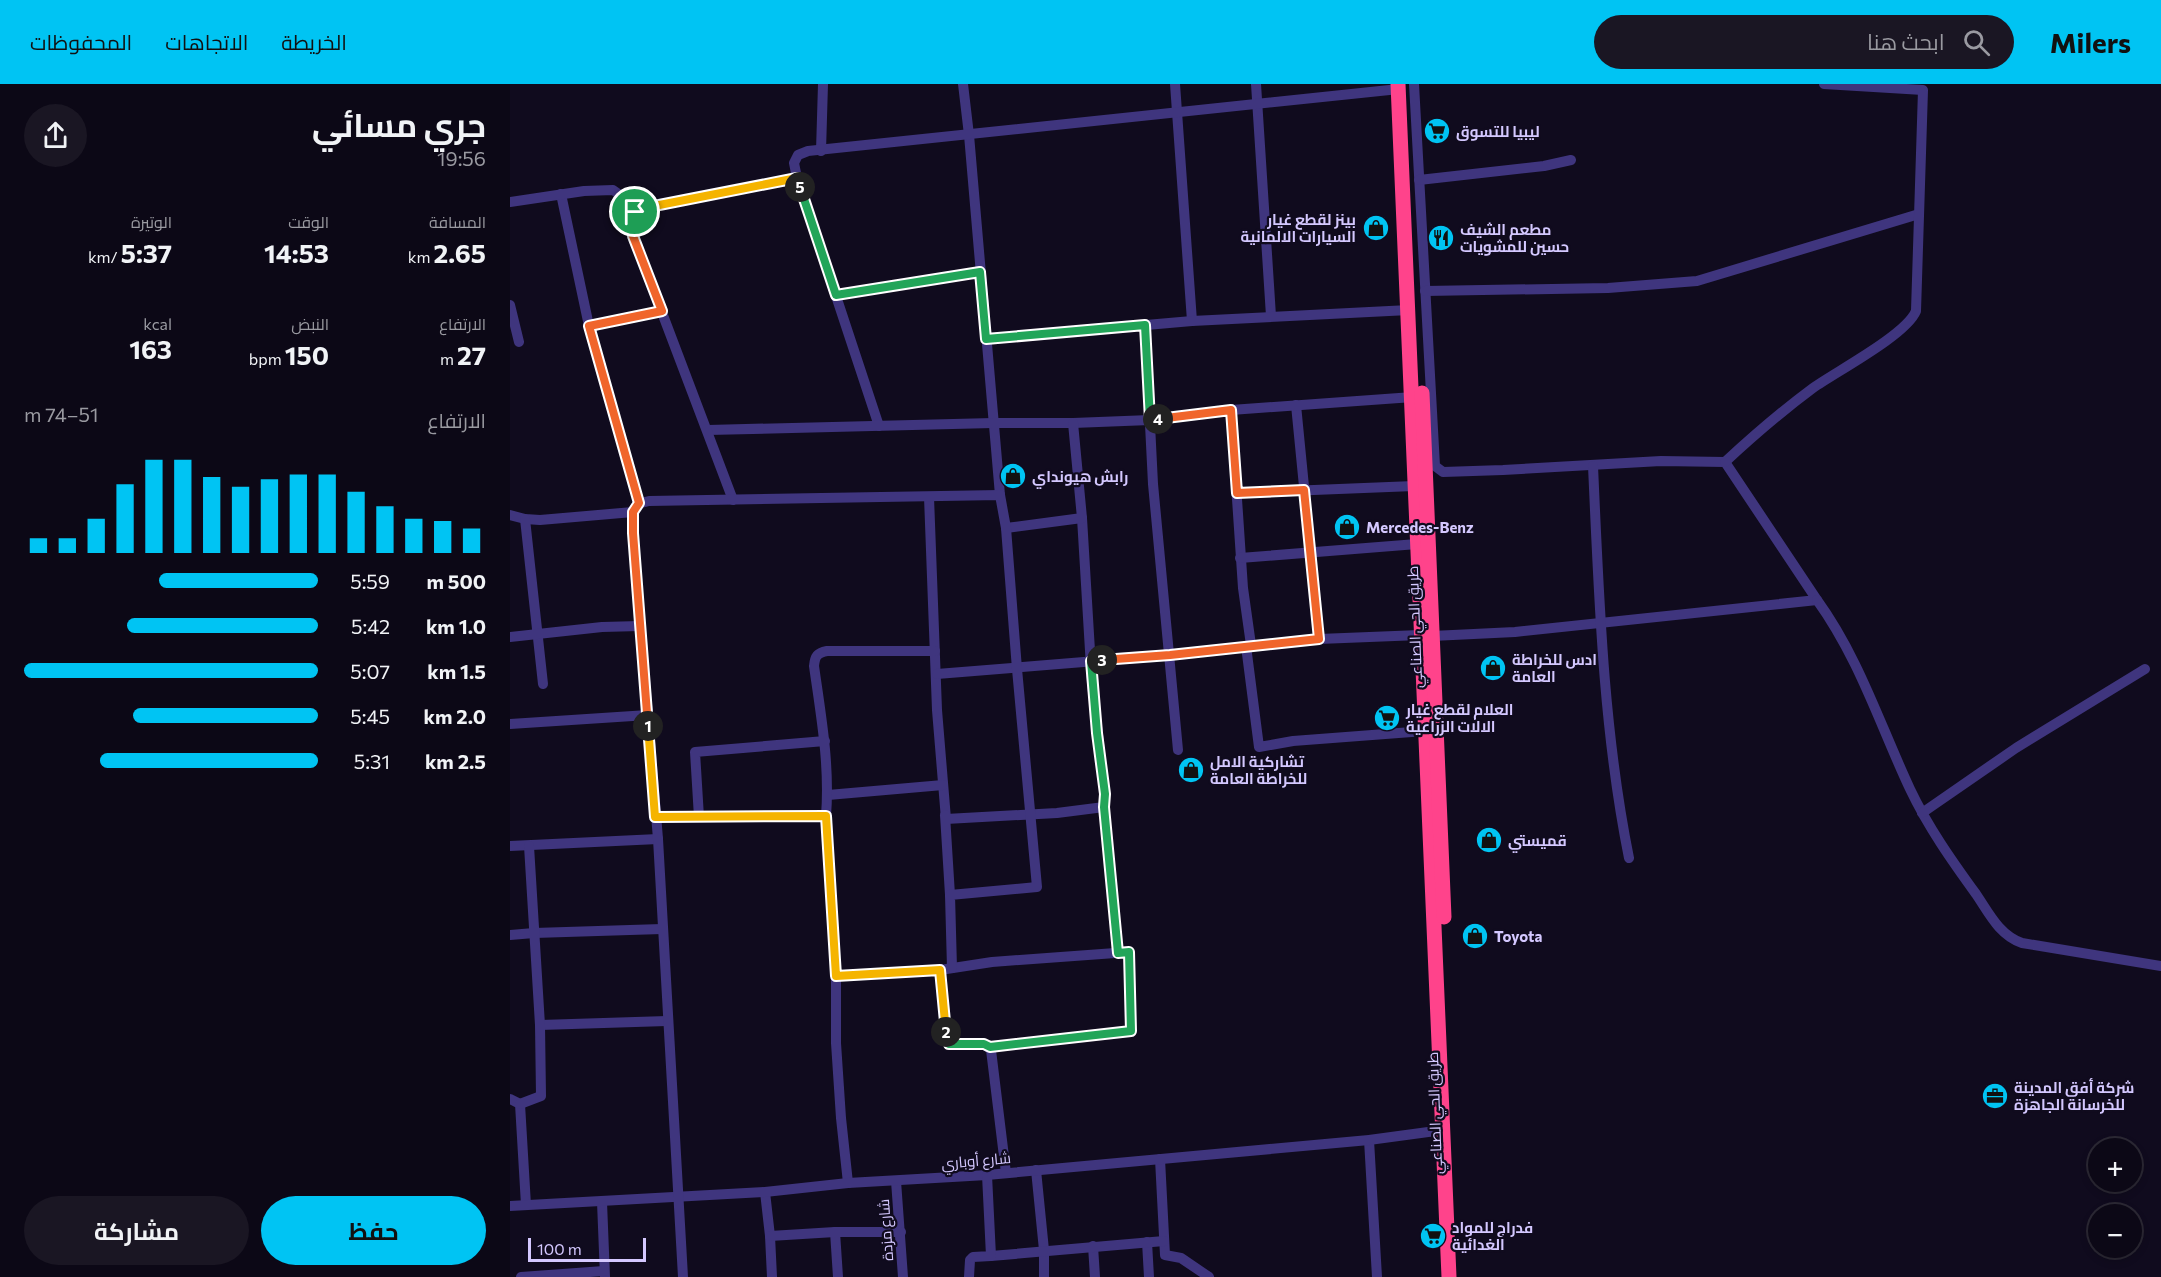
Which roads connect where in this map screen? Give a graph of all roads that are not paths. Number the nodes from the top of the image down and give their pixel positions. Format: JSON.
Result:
{"nodes":[{"id":1,"x":823,"y":84,"type":"edge"},
{"id":2,"x":963,"y":84,"type":"edge"},
{"id":3,"x":1175,"y":84,"type":"edge"},
{"id":4,"x":1256,"y":84,"type":"edge"},
{"id":5,"x":1414,"y":84,"type":"edge"},
{"id":6,"x":1824,"y":84,"type":"edge"},
{"id":7,"x":1850,"y":85,"type":"edge"},
{"id":8,"x":1402,"y":86,"type":"edge"},
{"id":9,"x":1259,"y":105,"type":"junction"},
{"id":10,"x":1177,"y":113,"type":"junction"},
{"id":11,"x":969,"y":135,"type":"junction"},
{"id":12,"x":821,"y":151,"type":"junction"},
{"id":13,"x":1571,"y":160,"type":"dead end"},
{"id":14,"x":797,"y":178,"type":"junction"},
{"id":15,"x":1419,"y":180,"type":"junction"},
{"id":16,"x":561,"y":194,"type":"junction"},
{"id":17,"x":510,"y":202,"type":"edge"},
{"id":18,"x":635,"y":212,"type":"junction"},
{"id":19,"x":1919,"y":214,"type":"junction"},
{"id":20,"x":980,"y":272,"type":"junction"},
{"id":21,"x":1425,"y":291,"type":"junction"},
{"id":22,"x":836,"y":295,"type":"junction"},
{"id":23,"x":510,"y":305,"type":"edge"},
{"id":24,"x":1409,"y":310,"type":"junction"},
{"id":25,"x":662,"y":311,"type":"junction"},
{"id":26,"x":1271,"y":316,"type":"junction"},
{"id":27,"x":1192,"y":321,"type":"junction"},
{"id":28,"x":1145,"y":325,"type":"junction"},
{"id":29,"x":589,"y":326,"type":"junction"},
{"id":30,"x":986,"y":339,"type":"junction"},
{"id":31,"x":519,"y":342,"type":"dead end"},
{"id":32,"x":1413,"y":397,"type":"junction"},
{"id":33,"x":1296,"y":405,"type":"junction"},
{"id":34,"x":1231,"y":410,"type":"junction"},
{"id":35,"x":1150,"y":420,"type":"junction"},
{"id":36,"x":993,"y":423,"type":"junction"},
{"id":37,"x":1073,"y":423,"type":"junction"},
{"id":38,"x":879,"y":426,"type":"junction"},
{"id":39,"x":708,"y":430,"type":"junction"},
{"id":40,"x":1725,"y":462,"type":"junction"},
{"id":41,"x":1593,"y":466,"type":"junction"},
{"id":42,"x":1426,"y":472,"type":"junction"},
{"id":43,"x":1443,"y":472,"type":"junction"},
{"id":44,"x":1414,"y":486,"type":"junction"},
{"id":45,"x":1304,"y":490,"type":"junction"},
{"id":46,"x":1237,"y":493,"type":"junction"},
{"id":47,"x":1000,"y":495,"type":"junction"},
{"id":48,"x":929,"y":496,"type":"junction"},
{"id":49,"x":734,"y":500,"type":"junction"},
{"id":50,"x":636,"y":507,"type":"junction"},
{"id":51,"x":510,"y":515,"type":"edge"},
{"id":52,"x":1082,"y":518,"type":"junction"},
{"id":53,"x":525,"y":519,"type":"junction"},
{"id":54,"x":1006,"y":528,"type":"junction"},
{"id":55,"x":1417,"y":544,"type":"junction"},
{"id":56,"x":1311,"y":552,"type":"junction"},
{"id":57,"x":1240,"y":558,"type":"junction"},
{"id":58,"x":1816,"y":600,"type":"junction"},
{"id":59,"x":1600,"y":623,"type":"junction"},
{"id":60,"x":640,"y":626,"type":"junction"},
{"id":61,"x":538,"y":635,"type":"junction"},
{"id":62,"x":1426,"y":635,"type":"junction"},
{"id":63,"x":510,"y":637,"type":"edge"},
{"id":64,"x":1319,"y":639,"type":"junction"},
{"id":65,"x":1248,"y":646,"type":"junction"},
{"id":66,"x":934,"y":651,"type":"junction"},
{"id":67,"x":1170,"y":655,"type":"junction"},
{"id":68,"x":1091,"y":661,"type":"junction"},
{"id":69,"x":1017,"y":669,"type":"junction"},
{"id":70,"x":2145,"y":669,"type":"dead end"},
{"id":71,"x":937,"y":674,"type":"junction"},
{"id":72,"x":543,"y":684,"type":"dead end"},
{"id":73,"x":648,"y":715,"type":"junction"},
{"id":74,"x":510,"y":724,"type":"edge"},
{"id":75,"x":1425,"y":731,"type":"junction"},
{"id":76,"x":825,"y":741,"type":"junction"},
{"id":77,"x":1178,"y":750,"type":"dead end"},
{"id":78,"x":943,"y":785,"type":"junction"},
{"id":79,"x":828,"y":795,"type":"junction"},
{"id":80,"x":1104,"y":807,"type":"junction"},
{"id":81,"x":1922,"y":813,"type":"junction"},
{"id":82,"x":945,"y":815,"type":"junction"},
{"id":83,"x":1030,"y":815,"type":"junction"},
{"id":84,"x":826,"y":816,"type":"junction"},
{"id":85,"x":655,"y":817,"type":"junction"},
{"id":86,"x":699,"y":817,"type":"junction"},
{"id":87,"x":657,"y":839,"type":"junction"},
{"id":88,"x":510,"y":846,"type":"edge"},
{"id":89,"x":529,"y":846,"type":"junction"},
{"id":90,"x":1629,"y":858,"type":"dead end"},
{"id":91,"x":950,"y":895,"type":"junction"},
{"id":92,"x":662,"y":929,"type":"junction"},
{"id":93,"x":534,"y":933,"type":"junction"},
{"id":94,"x":510,"y":935,"type":"edge"},
{"id":95,"x":1118,"y":953,"type":"junction"},
{"id":96,"x":2161,"y":966,"type":"edge"},
{"id":97,"x":952,"y":968,"type":"junction"},
{"id":98,"x":940,"y":970,"type":"junction"},
{"id":99,"x":836,"y":976,"type":"junction"},
{"id":100,"x":667,"y":1021,"type":"junction"},
{"id":101,"x":540,"y":1025,"type":"junction"},
{"id":102,"x":990,"y":1047,"type":"junction"},
{"id":103,"x":515,"y":1101,"type":"edge"},
{"id":104,"x":1443,"y":1130,"type":"junction"},
{"id":105,"x":1369,"y":1140,"type":"junction"},
{"id":106,"x":1160,"y":1159,"type":"junction"},
{"id":107,"x":1036,"y":1170,"type":"junction"},
{"id":108,"x":1006,"y":1173,"type":"junction"},
{"id":109,"x":987,"y":1175,"type":"junction"},
{"id":110,"x":896,"y":1181,"type":"junction"},
{"id":111,"x":849,"y":1183,"type":"junction"},
{"id":112,"x":765,"y":1192,"type":"junction"},
{"id":113,"x":678,"y":1197,"type":"junction"},
{"id":114,"x":602,"y":1202,"type":"junction"},
{"id":115,"x":526,"y":1205,"type":"junction"},
{"id":116,"x":510,"y":1206,"type":"edge"},
{"id":117,"x":835,"y":1232,"type":"junction"},
{"id":118,"x":901,"y":1232,"type":"junction"},
{"id":119,"x":770,"y":1236,"type":"junction"},
{"id":120,"x":1164,"y":1241,"type":"junction"},
{"id":121,"x":1147,"y":1242,"type":"junction"},
{"id":122,"x":1093,"y":1246,"type":"junction"},
{"id":123,"x":1044,"y":1250,"type":"junction"},
{"id":124,"x":991,"y":1256,"type":"junction"},
{"id":125,"x":604,"y":1274,"type":"edge"},
{"id":126,"x":521,"y":1277,"type":"edge"},
{"id":127,"x":683,"y":1277,"type":"edge"},
{"id":128,"x":772,"y":1277,"type":"edge"},
{"id":129,"x":838,"y":1277,"type":"edge"},
{"id":130,"x":903,"y":1277,"type":"edge"},
{"id":131,"x":969,"y":1277,"type":"edge"},
{"id":132,"x":1044,"y":1277,"type":"edge"},
{"id":133,"x":1095,"y":1277,"type":"edge"},
{"id":134,"x":1149,"y":1277,"type":"edge"},
{"id":135,"x":1209,"y":1277,"type":"edge"},
{"id":136,"x":1377,"y":1277,"type":"edge"},
{"id":137,"x":1449,"y":1277,"type":"edge"},
{"id":138,"x":1458,"y":1277,"type":"edge"}],
"edges":[{"from":1,"to":12,"type":"street"},
{"from":2,"to":11,"type":"street"},
{"from":3,"to":10,"type":"street"},
{"from":4,"to":9,"type":"street"},
{"from":5,"to":15,"type":"street"},
{"from":6,"to":7,"type":"street"},
{"from":7,"to":19,"type":"street"},
{"from":8,"to":9,"type":"street"},
{"from":8,"to":24,"type":"highway"},
{"from":8,"to":42,"type":"highway","name":"طريق الحي الصناعي"},
{"from":9,"to":10,"type":"street"},
{"from":9,"to":26,"type":"street"},
{"from":10,"to":11,"type":"street"},
{"from":10,"to":27,"type":"street"},
{"from":11,"to":12,"type":"street"},
{"from":11,"to":20,"type":"street"},
{"from":12,"to":14,"type":"street"},
{"from":13,"to":15,"type":"street"},
{"from":14,"to":18,"type":"street"},
{"from":14,"to":22,"type":"street"},
{"from":15,"to":21,"type":"street"},
{"from":16,"to":17,"type":"street"},
{"from":16,"to":18,"type":"street"},
{"from":16,"to":29,"type":"street"},
{"from":18,"to":25,"type":"street"},
{"from":19,"to":21,"type":"street"},
{"from":19,"to":40,"type":"street"},
{"from":20,"to":22,"type":"street"},
{"from":20,"to":30,"type":"street"},
{"from":21,"to":43,"type":"street"},
{"from":22,"to":38,"type":"street"},
{"from":23,"to":31,"type":"street"},
{"from":24,"to":26,"type":"street"},
{"from":24,"to":32,"type":"highway"},
{"from":25,"to":29,"type":"street"},
{"from":25,"to":39,"type":"street"},
{"from":26,"to":27,"type":"street"},
{"from":27,"to":28,"type":"street"},
{"from":28,"to":30,"type":"street"},
{"from":28,"to":35,"type":"street"},
{"from":29,"to":50,"type":"street"},
{"from":30,"to":36,"type":"street"},
{"from":32,"to":33,"type":"street"},
{"from":32,"to":44,"type":"highway"},
{"from":33,"to":34,"type":"street"},
{"from":33,"to":45,"type":"street"},
{"from":34,"to":35,"type":"street"},
{"from":34,"to":46,"type":"street"},
{"from":35,"to":37,"type":"street"},
{"from":35,"to":67,"type":"street"},
{"from":36,"to":37,"type":"street"},
{"from":36,"to":38,"type":"street"},
{"from":36,"to":47,"type":"street"},
{"from":37,"to":52,"type":"street"},
{"from":38,"to":39,"type":"street"},
{"from":39,"to":49,"type":"street"},
{"from":40,"to":41,"type":"street"},
{"from":40,"to":58,"type":"street"},
{"from":41,"to":43,"type":"street"},
{"from":41,"to":59,"type":"street"},
{"from":42,"to":43,"type":"street"},
{"from":42,"to":62,"type":"highway","name":"طريق الحي الصناعي"},
{"from":44,"to":45,"type":"street"},
{"from":44,"to":55,"type":"highway"},
{"from":45,"to":46,"type":"street"},
{"from":45,"to":56,"type":"street"},
{"from":46,"to":57,"type":"street"},
{"from":47,"to":48,"type":"street"},
{"from":47,"to":54,"type":"street"},
{"from":48,"to":49,"type":"street"},
{"from":48,"to":66,"type":"street"},
{"from":49,"to":50,"type":"street"},
{"from":50,"to":53,"type":"street"},
{"from":50,"to":60,"type":"street"},
{"from":51,"to":53,"type":"street"},
{"from":52,"to":54,"type":"street"},
{"from":52,"to":68,"type":"street"},
{"from":53,"to":61,"type":"street"},
{"from":54,"to":69,"type":"street"},
{"from":55,"to":56,"type":"street"},
{"from":55,"to":62,"type":"highway"},
{"from":56,"to":57,"type":"street"},
{"from":56,"to":64,"type":"street"},
{"from":57,"to":65,"type":"street"},
{"from":58,"to":59,"type":"street"},
{"from":58,"to":81,"type":"street"},
{"from":59,"to":62,"type":"street"},
{"from":59,"to":90,"type":"street"},
{"from":60,"to":61,"type":"street"},
{"from":60,"to":73,"type":"street"},
{"from":61,"to":63,"type":"street"},
{"from":61,"to":72,"type":"street"},
{"from":62,"to":64,"type":"street"},
{"from":62,"to":75,"type":"highway"},
{"from":62,"to":138,"type":"highway","name":"طريق الحي الصناعي"},
{"from":64,"to":65,"type":"street"},
{"from":65,"to":67,"type":"street"},
{"from":65,"to":75,"type":"street"},
{"from":66,"to":71,"type":"street"},
{"from":66,"to":76,"type":"street"},
{"from":67,"to":68,"type":"street"},
{"from":67,"to":77,"type":"street"},
{"from":68,"to":69,"type":"street"},
{"from":68,"to":80,"type":"street"},
{"from":69,"to":71,"type":"street"},
{"from":69,"to":83,"type":"street"},
{"from":70,"to":81,"type":"street"},
{"from":71,"to":78,"type":"street"},
{"from":73,"to":74,"type":"street"},
{"from":73,"to":85,"type":"street"},
{"from":75,"to":104,"type":"highway"},
{"from":76,"to":79,"type":"street"},
{"from":76,"to":86,"type":"street"},
{"from":78,"to":79,"type":"street"},
{"from":78,"to":82,"type":"street"},
{"from":79,"to":84,"type":"street"},
{"from":80,"to":83,"type":"street"},
{"from":80,"to":95,"type":"street"},
{"from":81,"to":96,"type":"street"},
{"from":82,"to":83,"type":"street"},
{"from":82,"to":91,"type":"street"},
{"from":83,"to":91,"type":"street"},
{"from":84,"to":86,"type":"street"},
{"from":84,"to":99,"type":"street"},
{"from":85,"to":86,"type":"street"},
{"from":85,"to":87,"type":"street"},
{"from":87,"to":89,"type":"street"},
{"from":87,"to":92,"type":"street"},
{"from":88,"to":89,"type":"street"},
{"from":89,"to":93,"type":"street"},
{"from":91,"to":97,"type":"street"},
{"from":92,"to":93,"type":"street"},
{"from":92,"to":100,"type":"street"},
{"from":93,"to":94,"type":"street"},
{"from":93,"to":101,"type":"street"},
{"from":95,"to":97,"type":"street"},
{"from":95,"to":102,"type":"street"},
{"from":97,"to":98,"type":"street"},
{"from":98,"to":99,"type":"street"},
{"from":98,"to":102,"type":"street"},
{"from":99,"to":111,"type":"street"},
{"from":100,"to":101,"type":"street"},
{"from":100,"to":113,"type":"street"},
{"from":101,"to":103,"type":"street"},
{"from":102,"to":108,"type":"street"},
{"from":103,"to":115,"type":"street"},
{"from":104,"to":105,"type":"street","name":"شارع أوباري"},
{"from":104,"to":137,"type":"highway"},
{"from":105,"to":106,"type":"street","name":"شارع أوباري"},
{"from":105,"to":136,"type":"street"},
{"from":106,"to":107,"type":"street","name":"شارع أوباري"},
{"from":106,"to":120,"type":"street"},
{"from":107,"to":108,"type":"street","name":"شارع أوباري"},
{"from":107,"to":123,"type":"street"},
{"from":108,"to":109,"type":"street","name":"شارع أوباري"},
{"from":109,"to":110,"type":"street","name":"شارع أوباري"},
{"from":109,"to":124,"type":"street"},
{"from":110,"to":111,"type":"street","name":"شارع أوباري"},
{"from":110,"to":118,"type":"street","name":"شارع مزدة"},
{"from":111,"to":112,"type":"street","name":"شارع أوباري"},
{"from":112,"to":113,"type":"street","name":"شارع أوباري"},
{"from":112,"to":119,"type":"street"},
{"from":113,"to":114,"type":"street","name":"شارع أوباري"},
{"from":113,"to":127,"type":"street"},
{"from":114,"to":115,"type":"street","name":"شارع أوباري"},
{"from":114,"to":125,"type":"street"},
{"from":115,"to":116,"type":"street","name":"شارع أوباري"},
{"from":117,"to":118,"type":"street"},
{"from":117,"to":119,"type":"street"},
{"from":117,"to":129,"type":"street"},
{"from":118,"to":130,"type":"street","name":"شارع مزدة"},
{"from":119,"to":128,"type":"street"},
{"from":120,"to":121,"type":"street"},
{"from":120,"to":135,"type":"street"},
{"from":121,"to":122,"type":"street"},
{"from":121,"to":134,"type":"street"},
{"from":122,"to":123,"type":"street"},
{"from":122,"to":133,"type":"street"},
{"from":123,"to":124,"type":"street"},
{"from":123,"to":132,"type":"street"},
{"from":124,"to":131,"type":"street"},
{"from":125,"to":126,"type":"street"}]}
